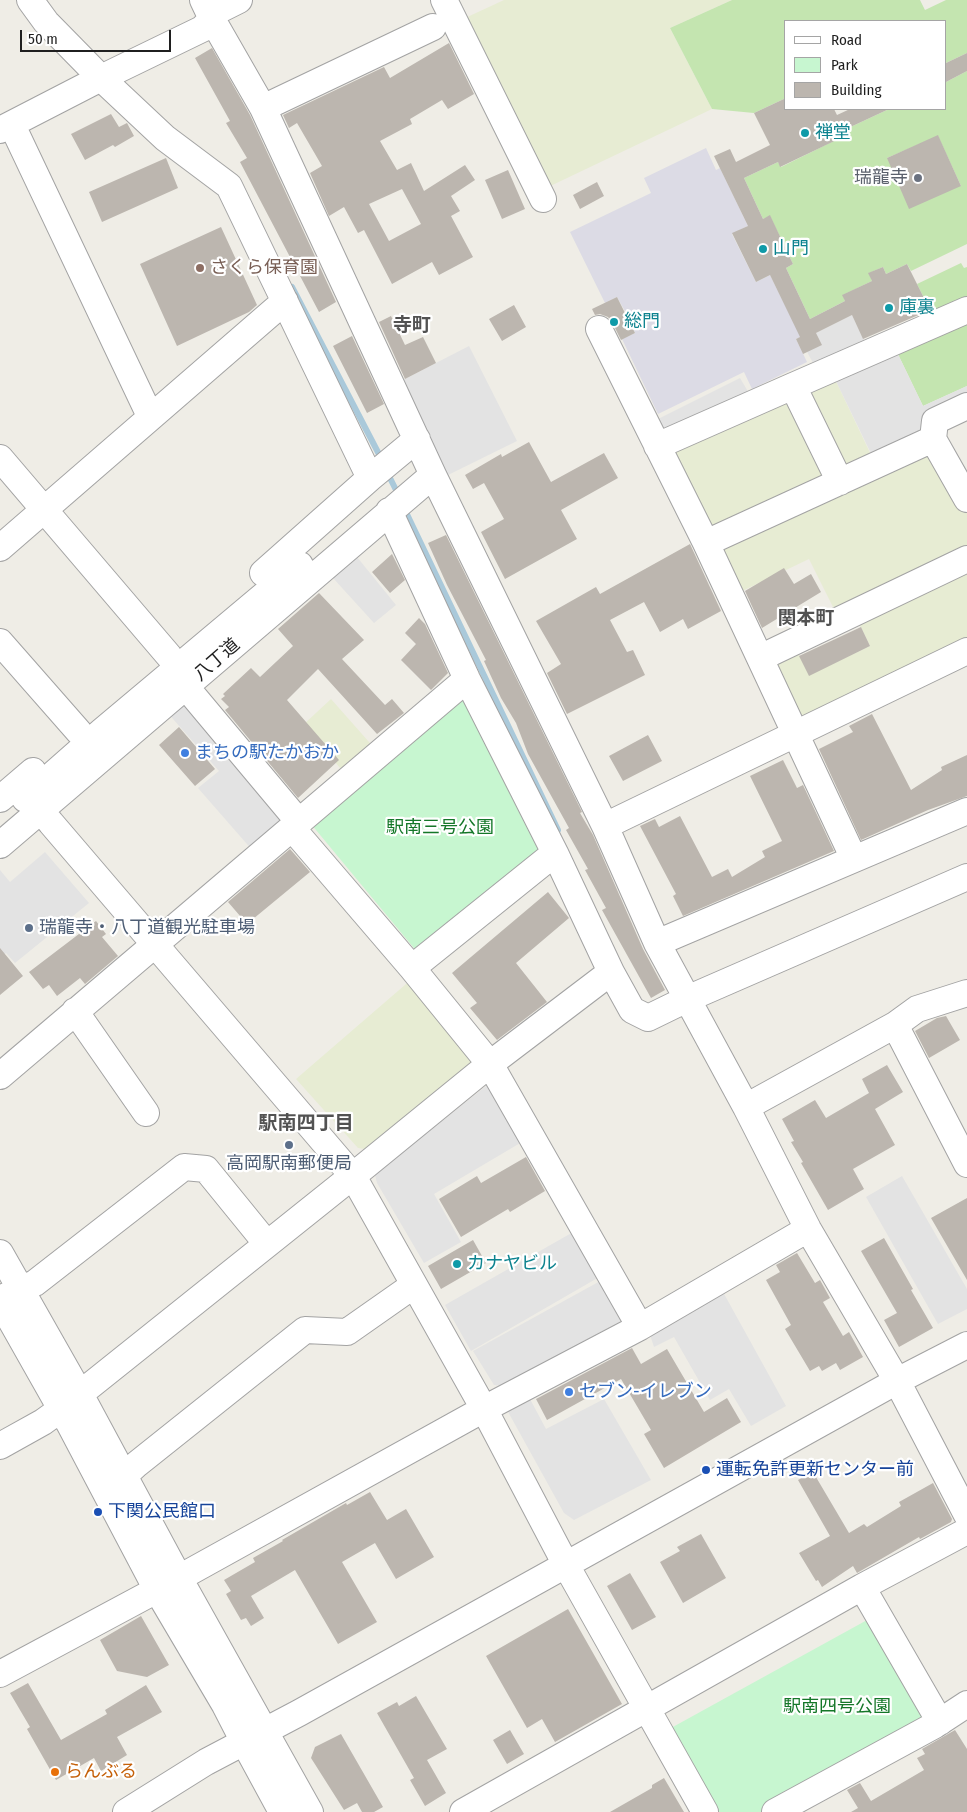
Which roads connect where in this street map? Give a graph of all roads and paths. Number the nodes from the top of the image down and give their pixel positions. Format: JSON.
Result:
{"nodes":[{"id":1,"x":30,"y":0,"type":"edge"},
{"id":2,"x":239,"y":0,"type":"edge"},
{"id":3,"x":444,"y":0,"type":"edge"},
{"id":4,"x":208,"y":10,"type":"edge"},
{"id":5,"x":433,"y":27,"type":"dead end"},
{"id":6,"x":101,"y":78,"type":"junction"},
{"id":7,"x":263,"y":108,"type":"junction"},
{"id":8,"x":6,"y":127,"type":"edge"},
{"id":9,"x":543,"y":199,"type":"dead end"},
{"id":10,"x":285,"y":301,"type":"junction"},
{"id":11,"x":967,"y":310,"type":"edge"},
{"id":12,"x":599,"y":329,"type":"dead end"},
{"id":13,"x":793,"y":386,"type":"junction"},
{"id":14,"x":967,"y":406,"type":"edge"},
{"id":15,"x":150,"y":416,"type":"junction"},
{"id":16,"x":933,"y":439,"type":"junction"},
{"id":17,"x":657,"y":446,"type":"junction"},
{"id":18,"x":0,"y":458,"type":"edge"},
{"id":19,"x":425,"y":458,"type":"junction"},
{"id":20,"x":370,"y":478,"type":"junction"},
{"id":21,"x":840,"y":482,"type":"junction"},
{"id":22,"x":967,"y":500,"type":"edge"},
{"id":23,"x":45,"y":510,"type":"junction"},
{"id":24,"x":389,"y":511,"type":"junction"},
{"id":25,"x":706,"y":543,"type":"junction"},
{"id":26,"x":0,"y":548,"type":"edge"},
{"id":27,"x":967,"y":559,"type":"edge"},
{"id":28,"x":0,"y":642,"type":"edge"},
{"id":29,"x":967,"y":651,"type":"edge"},
{"id":30,"x":169,"y":656,"type":"junction"},
{"id":31,"x":760,"y":658,"type":"junction"},
{"id":32,"x":467,"y":679,"type":"junction"},
{"id":33,"x":186,"y":687,"type":"junction"},
{"id":34,"x":79,"y":732,"type":"junction"},
{"id":35,"x":795,"y":734,"type":"junction"},
{"id":36,"x":10,"y":791,"type":"edge"},
{"id":37,"x":40,"y":810,"type":"junction"},
{"id":38,"x":967,"y":811,"type":"edge"},
{"id":39,"x":0,"y":821,"type":"edge"},
{"id":40,"x":295,"y":825,"type":"junction"},
{"id":41,"x":605,"y":826,"type":"junction"},
{"id":42,"x":0,"y":844,"type":"edge"},
{"id":43,"x":556,"y":853,"type":"junction"},
{"id":44,"x":854,"y":859,"type":"junction"},
{"id":45,"x":967,"y":877,"type":"edge"},
{"id":46,"x":657,"y":942,"type":"junction"},
{"id":47,"x":155,"y":945,"type":"junction"},
{"id":48,"x":412,"y":968,"type":"junction"},
{"id":49,"x":611,"y":972,"type":"junction"},
{"id":50,"x":967,"y":994,"type":"edge"},
{"id":51,"x":687,"y":999,"type":"junction"},
{"id":52,"x":76,"y":1011,"type":"junction"},
{"id":53,"x":894,"y":1025,"type":"junction"},
{"id":54,"x":490,"y":1064,"type":"junction"},
{"id":55,"x":0,"y":1076,"type":"edge"},
{"id":56,"x":746,"y":1107,"type":"junction"},
{"id":57,"x":146,"y":1113,"type":"dead end"},
{"id":58,"x":967,"y":1164,"type":"edge"},
{"id":59,"x":353,"y":1176,"type":"junction"},
{"id":60,"x":808,"y":1229,"type":"junction"},
{"id":61,"x":267,"y":1244,"type":"junction"},
{"id":62,"x":0,"y":1253,"type":"edge"},
{"id":63,"x":414,"y":1285,"type":"junction"},
{"id":64,"x":7,"y":1296,"type":"edge"},
{"id":65,"x":640,"y":1326,"type":"junction"},
{"id":66,"x":967,"y":1345,"type":"edge"},
{"id":67,"x":897,"y":1381,"type":"junction"},
{"id":68,"x":70,"y":1401,"type":"junction"},
{"id":69,"x":484,"y":1409,"type":"junction"},
{"id":70,"x":0,"y":1446,"type":"edge"},
{"id":71,"x":115,"y":1484,"type":"junction"},
{"id":72,"x":967,"y":1515,"type":"edge"},
{"id":73,"x":967,"y":1531,"type":"edge"},
{"id":74,"x":566,"y":1565,"type":"junction"},
{"id":75,"x":168,"y":1584,"type":"junction"},
{"id":76,"x":862,"y":1587,"type":"junction"},
{"id":77,"x":0,"y":1674,"type":"edge"},
{"id":78,"x":647,"y":1708,"type":"junction"},
{"id":79,"x":958,"y":1715,"type":"edge"},
{"id":80,"x":253,"y":1737,"type":"junction"},
{"id":81,"x":502,"y":1803,"type":"edge"},
{"id":82,"x":126,"y":1812,"type":"edge"},
{"id":83,"x":282,"y":1812,"type":"edge"},
{"id":84,"x":310,"y":1812,"type":"edge"},
{"id":85,"x":464,"y":1812,"type":"edge"},
{"id":86,"x":706,"y":1812,"type":"edge"},
{"id":87,"x":775,"y":1812,"type":"edge"}],
"edges":[{"from":1,"to":6,"type":"street"},
{"from":2,"to":4,"type":"street"},
{"from":3,"to":9,"type":"street"},
{"from":4,"to":6,"type":"street"},
{"from":4,"to":7,"type":"street"},
{"from":5,"to":7,"type":"street"},
{"from":6,"to":8,"type":"street"},
{"from":6,"to":10,"type":"street"},
{"from":7,"to":19,"type":"street"},
{"from":8,"to":15,"type":"street"},
{"from":10,"to":15,"type":"street"},
{"from":10,"to":20,"type":"street"},
{"from":11,"to":13,"type":"street"},
{"from":12,"to":17,"type":"street"},
{"from":13,"to":17,"type":"street"},
{"from":13,"to":21,"type":"street"},
{"from":14,"to":16,"type":"street"},
{"from":15,"to":23,"type":"street"},
{"from":16,"to":21,"type":"street"},
{"from":16,"to":22,"type":"street"},
{"from":17,"to":25,"type":"street"},
{"from":18,"to":23,"type":"street"},
{"from":19,"to":20,"type":"street","name":"八丁道"},
{"from":19,"to":24,"type":"street","name":"八丁道"},
{"from":19,"to":39,"type":"street"},
{"from":19,"to":41,"type":"street"},
{"from":20,"to":30,"type":"street","name":"八丁道"},
{"from":21,"to":25,"type":"street"},
{"from":23,"to":26,"type":"street"},
{"from":23,"to":30,"type":"street"},
{"from":24,"to":32,"type":"street"},
{"from":24,"to":33,"type":"street","name":"八丁道"},
{"from":25,"to":31,"type":"street"},
{"from":27,"to":31,"type":"street"},
{"from":28,"to":34,"type":"street"},
{"from":29,"to":35,"type":"street"},
{"from":30,"to":34,"type":"street","name":"八丁道"},
{"from":31,"to":35,"type":"street"},
{"from":32,"to":40,"type":"street"},
{"from":32,"to":43,"type":"street"},
{"from":33,"to":37,"type":"street","name":"八丁道"},
{"from":33,"to":40,"type":"street"},
{"from":34,"to":36,"type":"street","name":"八丁道"},
{"from":35,"to":41,"type":"street"},
{"from":35,"to":44,"type":"street"},
{"from":36,"to":37,"type":"street"},
{"from":37,"to":42,"type":"street","name":"八丁道"},
{"from":37,"to":47,"type":"street"},
{"from":38,"to":44,"type":"street"},
{"from":40,"to":47,"type":"street"},
{"from":40,"to":48,"type":"street"},
{"from":41,"to":46,"type":"street"},
{"from":43,"to":48,"type":"street"},
{"from":43,"to":49,"type":"street"},
{"from":44,"to":46,"type":"street"},
{"from":45,"to":51,"type":"street"},
{"from":46,"to":51,"type":"street"},
{"from":47,"to":52,"type":"street"},
{"from":47,"to":59,"type":"street"},
{"from":48,"to":54,"type":"street"},
{"from":49,"to":51,"type":"street"},
{"from":49,"to":54,"type":"street"},
{"from":50,"to":53,"type":"street"},
{"from":51,"to":56,"type":"street"},
{"from":52,"to":55,"type":"street"},
{"from":52,"to":57,"type":"street"},
{"from":53,"to":56,"type":"street"},
{"from":53,"to":58,"type":"street"},
{"from":54,"to":59,"type":"street"},
{"from":54,"to":65,"type":"street"},
{"from":56,"to":60,"type":"street"},
{"from":59,"to":61,"type":"street"},
{"from":59,"to":63,"type":"street"},
{"from":60,"to":65,"type":"street"},
{"from":60,"to":67,"type":"street"},
{"from":61,"to":64,"type":"street"},
{"from":61,"to":68,"type":"street"},
{"from":62,"to":64,"type":"street"},
{"from":63,"to":69,"type":"street"},
{"from":63,"to":71,"type":"street"},
{"from":64,"to":68,"type":"street"},
{"from":65,"to":69,"type":"street"},
{"from":66,"to":67,"type":"street"},
{"from":67,"to":72,"type":"street"},
{"from":67,"to":74,"type":"street"},
{"from":68,"to":70,"type":"street"},
{"from":68,"to":71,"type":"street"},
{"from":69,"to":74,"type":"street"},
{"from":69,"to":75,"type":"street"},
{"from":71,"to":75,"type":"street"},
{"from":73,"to":76,"type":"street"},
{"from":74,"to":78,"type":"street"},
{"from":74,"to":80,"type":"street"},
{"from":75,"to":77,"type":"street"},
{"from":75,"to":80,"type":"street"},
{"from":76,"to":78,"type":"street"},
{"from":76,"to":79,"type":"street"},
{"from":78,"to":81,"type":"street"},
{"from":78,"to":86,"type":"street"},
{"from":79,"to":87,"type":"street"},
{"from":80,"to":82,"type":"street"},
{"from":80,"to":83,"type":"street"},
{"from":80,"to":84,"type":"street"},
{"from":81,"to":85,"type":"street"}]}
